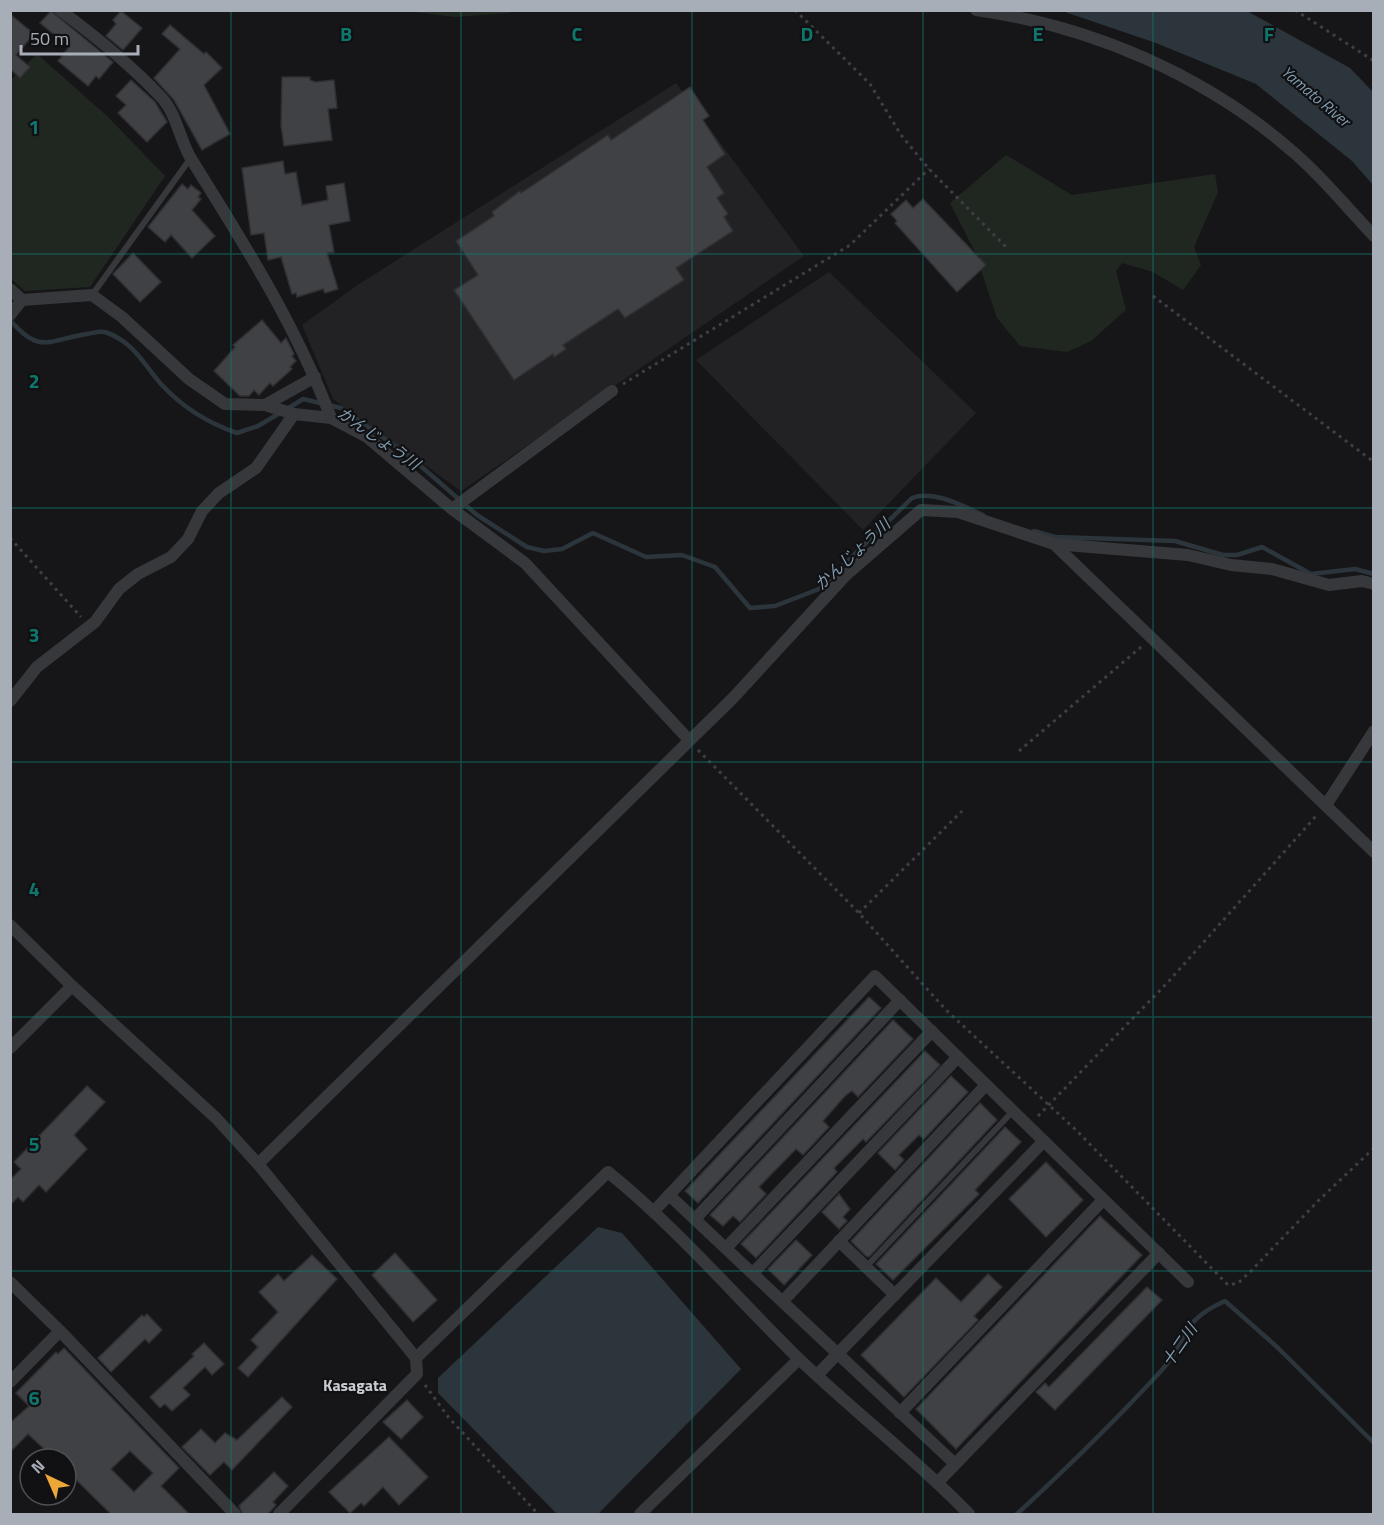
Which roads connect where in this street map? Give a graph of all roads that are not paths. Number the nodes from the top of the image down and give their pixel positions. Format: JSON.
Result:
{"nodes":[{"id":1,"x":60,"y":10,"type":"edge"},
{"id":2,"x":976,"y":10,"type":"edge"},
{"id":3,"x":191,"y":159,"type":"junction"},
{"id":4,"x":1374,"y":236,"type":"edge"},
{"id":5,"x":10,"y":289,"type":"edge"},
{"id":6,"x":92,"y":295,"type":"junction"},
{"id":7,"x":22,"y":300,"type":"junction"},
{"id":8,"x":10,"y":315,"type":"edge"},
{"id":9,"x":315,"y":376,"type":"junction"},
{"id":10,"x":612,"y":391,"type":"road end"},
{"id":11,"x":265,"y":405,"type":"junction"},
{"id":12,"x":294,"y":414,"type":"junction"},
{"id":13,"x":331,"y":418,"type":"junction"},
{"id":14,"x":452,"y":508,"type":"junction"},
{"id":15,"x":1054,"y":544,"type":"junction"},
{"id":16,"x":1374,"y":584,"type":"edge"},
{"id":17,"x":10,"y":701,"type":"edge"},
{"id":18,"x":1374,"y":731,"type":"edge"},
{"id":19,"x":689,"y":740,"type":"junction"},
{"id":20,"x":1326,"y":805,"type":"junction"},
{"id":21,"x":1374,"y":852,"type":"edge"},
{"id":22,"x":10,"y":925,"type":"edge"},
{"id":23,"x":72,"y":986,"type":"junction"},
{"id":24,"x":900,"y":1000,"type":"junction"},
{"id":25,"x":932,"y":1031,"type":"junction"},
{"id":26,"x":10,"y":1048,"type":"edge"},
{"id":27,"x":958,"y":1057,"type":"junction"},
{"id":28,"x":986,"y":1085,"type":"junction"},
{"id":29,"x":1013,"y":1111,"type":"junction"},
{"id":30,"x":1044,"y":1140,"type":"junction"},
{"id":31,"x":258,"y":1164,"type":"junction"},
{"id":32,"x":669,"y":1195,"type":"junction"},
{"id":33,"x":1103,"y":1200,"type":"junction"},
{"id":34,"x":655,"y":1210,"type":"junction"},
{"id":35,"x":695,"y":1219,"type":"junction"},
{"id":36,"x":839,"y":1241,"type":"junction"},
{"id":37,"x":726,"y":1248,"type":"junction"},
{"id":38,"x":1159,"y":1253,"type":"junction"},
{"id":39,"x":866,"y":1267,"type":"junction"},
{"id":40,"x":753,"y":1273,"type":"junction"},
{"id":41,"x":10,"y":1282,"type":"edge"},
{"id":42,"x":1188,"y":1282,"type":"dead end"},
{"id":43,"x":895,"y":1295,"type":"junction"},
{"id":44,"x":783,"y":1301,"type":"junction"},
{"id":45,"x":60,"y":1331,"type":"junction"},
{"id":46,"x":839,"y":1353,"type":"junction"},
{"id":47,"x":416,"y":1358,"type":"junction"},
{"id":48,"x":799,"y":1359,"type":"junction"},
{"id":49,"x":818,"y":1374,"type":"junction"},
{"id":50,"x":10,"y":1382,"type":"edge"},
{"id":51,"x":900,"y":1413,"type":"junction"},
{"id":52,"x":954,"y":1463,"type":"junction"},
{"id":53,"x":938,"y":1482,"type":"junction"},
{"id":54,"x":235,"y":1515,"type":"edge"},
{"id":55,"x":279,"y":1515,"type":"edge"},
{"id":56,"x":640,"y":1515,"type":"edge"},
{"id":57,"x":969,"y":1515,"type":"edge"}],
"edges":[{"from":1,"to":3,"type":"street"},
{"from":2,"to":4,"type":"street"},
{"from":3,"to":6,"type":"lane"},
{"from":3,"to":9,"type":"street"},
{"from":5,"to":7,"type":"street"},
{"from":6,"to":7,"type":"street"},
{"from":6,"to":11,"type":"street"},
{"from":7,"to":8,"type":"street"},
{"from":9,"to":11,"type":"street"},
{"from":9,"to":13,"type":"street"},
{"from":10,"to":14,"type":"street"},
{"from":11,"to":12,"type":"street"},
{"from":12,"to":13,"type":"street"},
{"from":12,"to":17,"type":"street"},
{"from":13,"to":14,"type":"street"},
{"from":14,"to":19,"type":"street"},
{"from":15,"to":16,"type":"street"},
{"from":15,"to":19,"type":"street"},
{"from":15,"to":20,"type":"street"},
{"from":18,"to":20,"type":"street"},
{"from":19,"to":31,"type":"street"},
{"from":20,"to":21,"type":"street"},
{"from":22,"to":23,"type":"street"},
{"from":23,"to":26,"type":"street"},
{"from":23,"to":31,"type":"street"},
{"from":24,"to":25,"type":"street"},
{"from":24,"to":32,"type":"street"},
{"from":24,"to":35,"type":"street"},
{"from":25,"to":27,"type":"street"},
{"from":25,"to":37,"type":"street"},
{"from":27,"to":28,"type":"street"},
{"from":27,"to":40,"type":"street"},
{"from":28,"to":29,"type":"street"},
{"from":28,"to":36,"type":"street"},
{"from":29,"to":30,"type":"street"},
{"from":29,"to":39,"type":"lane"},
{"from":30,"to":33,"type":"street"},
{"from":30,"to":43,"type":"street"},
{"from":31,"to":47,"type":"street"},
{"from":32,"to":34,"type":"street"},
{"from":32,"to":35,"type":"street"},
{"from":33,"to":38,"type":"street"},
{"from":33,"to":51,"type":"street"},
{"from":34,"to":47,"type":"street"},
{"from":34,"to":48,"type":"street"},
{"from":35,"to":37,"type":"street"},
{"from":36,"to":39,"type":"street"},
{"from":36,"to":44,"type":"street"},
{"from":37,"to":40,"type":"street"},
{"from":38,"to":42,"type":"street"},
{"from":38,"to":52,"type":"street"},
{"from":39,"to":43,"type":"street"},
{"from":40,"to":44,"type":"street"},
{"from":41,"to":45,"type":"street"},
{"from":43,"to":46,"type":"street"},
{"from":44,"to":46,"type":"street"},
{"from":45,"to":50,"type":"street"},
{"from":45,"to":54,"type":"street"},
{"from":46,"to":49,"type":"street"},
{"from":46,"to":51,"type":"street"},
{"from":47,"to":55,"type":"street"},
{"from":48,"to":49,"type":"street"},
{"from":48,"to":56,"type":"street"},
{"from":49,"to":53,"type":"street"},
{"from":51,"to":52,"type":"street"},
{"from":52,"to":53,"type":"street"},
{"from":53,"to":57,"type":"street"}]}
